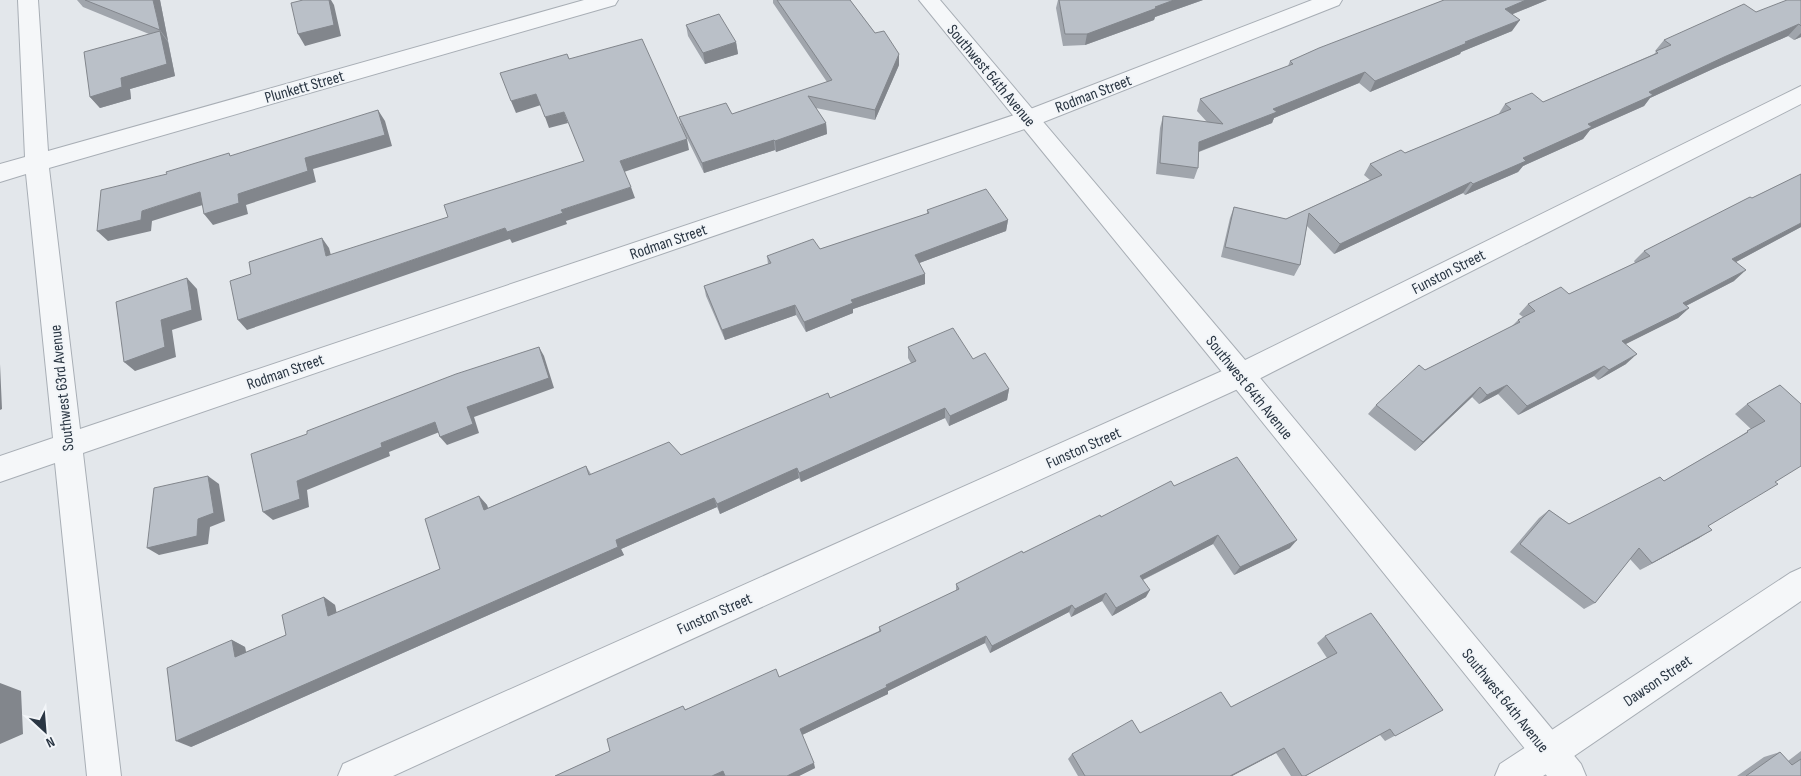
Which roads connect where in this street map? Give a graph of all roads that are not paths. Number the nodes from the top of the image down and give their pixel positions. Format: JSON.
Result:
{"nodes":[{"id":1,"x":28,"y":0,"type":"edge"},
{"id":2,"x":608,"y":0,"type":"edge"},
{"id":3,"x":929,"y":0,"type":"edge"},
{"id":4,"x":1332,"y":0,"type":"edge"},
{"id":5,"x":1801,"y":94,"type":"edge"},
{"id":6,"x":1028,"y":119,"type":"junction"},
{"id":7,"x":37,"y":162,"type":"junction"},
{"id":8,"x":0,"y":173,"type":"edge"},
{"id":9,"x":1241,"y":375,"type":"junction"},
{"id":10,"x":67,"y":445,"type":"junction"},
{"id":11,"x":0,"y":469,"type":"edge"},
{"id":12,"x":1801,"y":583,"type":"edge"},
{"id":13,"x":1559,"y":765,"type":"edge"},
{"id":14,"x":104,"y":776,"type":"edge"},
{"id":15,"x":354,"y":776,"type":"edge"},
{"id":16,"x":1512,"y":776,"type":"edge"}],
"edges":[{"from":1,"to":7,"type":"street","name":"Southwest 63rd Avenue"},
{"from":2,"to":7,"type":"street","name":"Plunkett Street"},
{"from":3,"to":6,"type":"street","name":"Southwest 64th Avenue"},
{"from":4,"to":6,"type":"street","name":"Rodman Street"},
{"from":5,"to":9,"type":"street","name":"Funston Street"},
{"from":6,"to":9,"type":"street","name":"Southwest 64th Avenue"},
{"from":6,"to":10,"type":"street","name":"Rodman Street"},
{"from":7,"to":8,"type":"street","name":"Plunkett Street"},
{"from":7,"to":10,"type":"street","name":"Southwest 63rd Avenue"},
{"from":9,"to":13,"type":"street","name":"Southwest 64th Avenue"},
{"from":9,"to":15,"type":"street","name":"Funston Street"},
{"from":10,"to":11,"type":"street","name":"Rodman Street"},
{"from":10,"to":14,"type":"street","name":"Southwest 63rd Avenue"},
{"from":12,"to":13,"type":"street","name":"Dawson Street"},
{"from":13,"to":16,"type":"street","name":"Dawson Street"}]}
